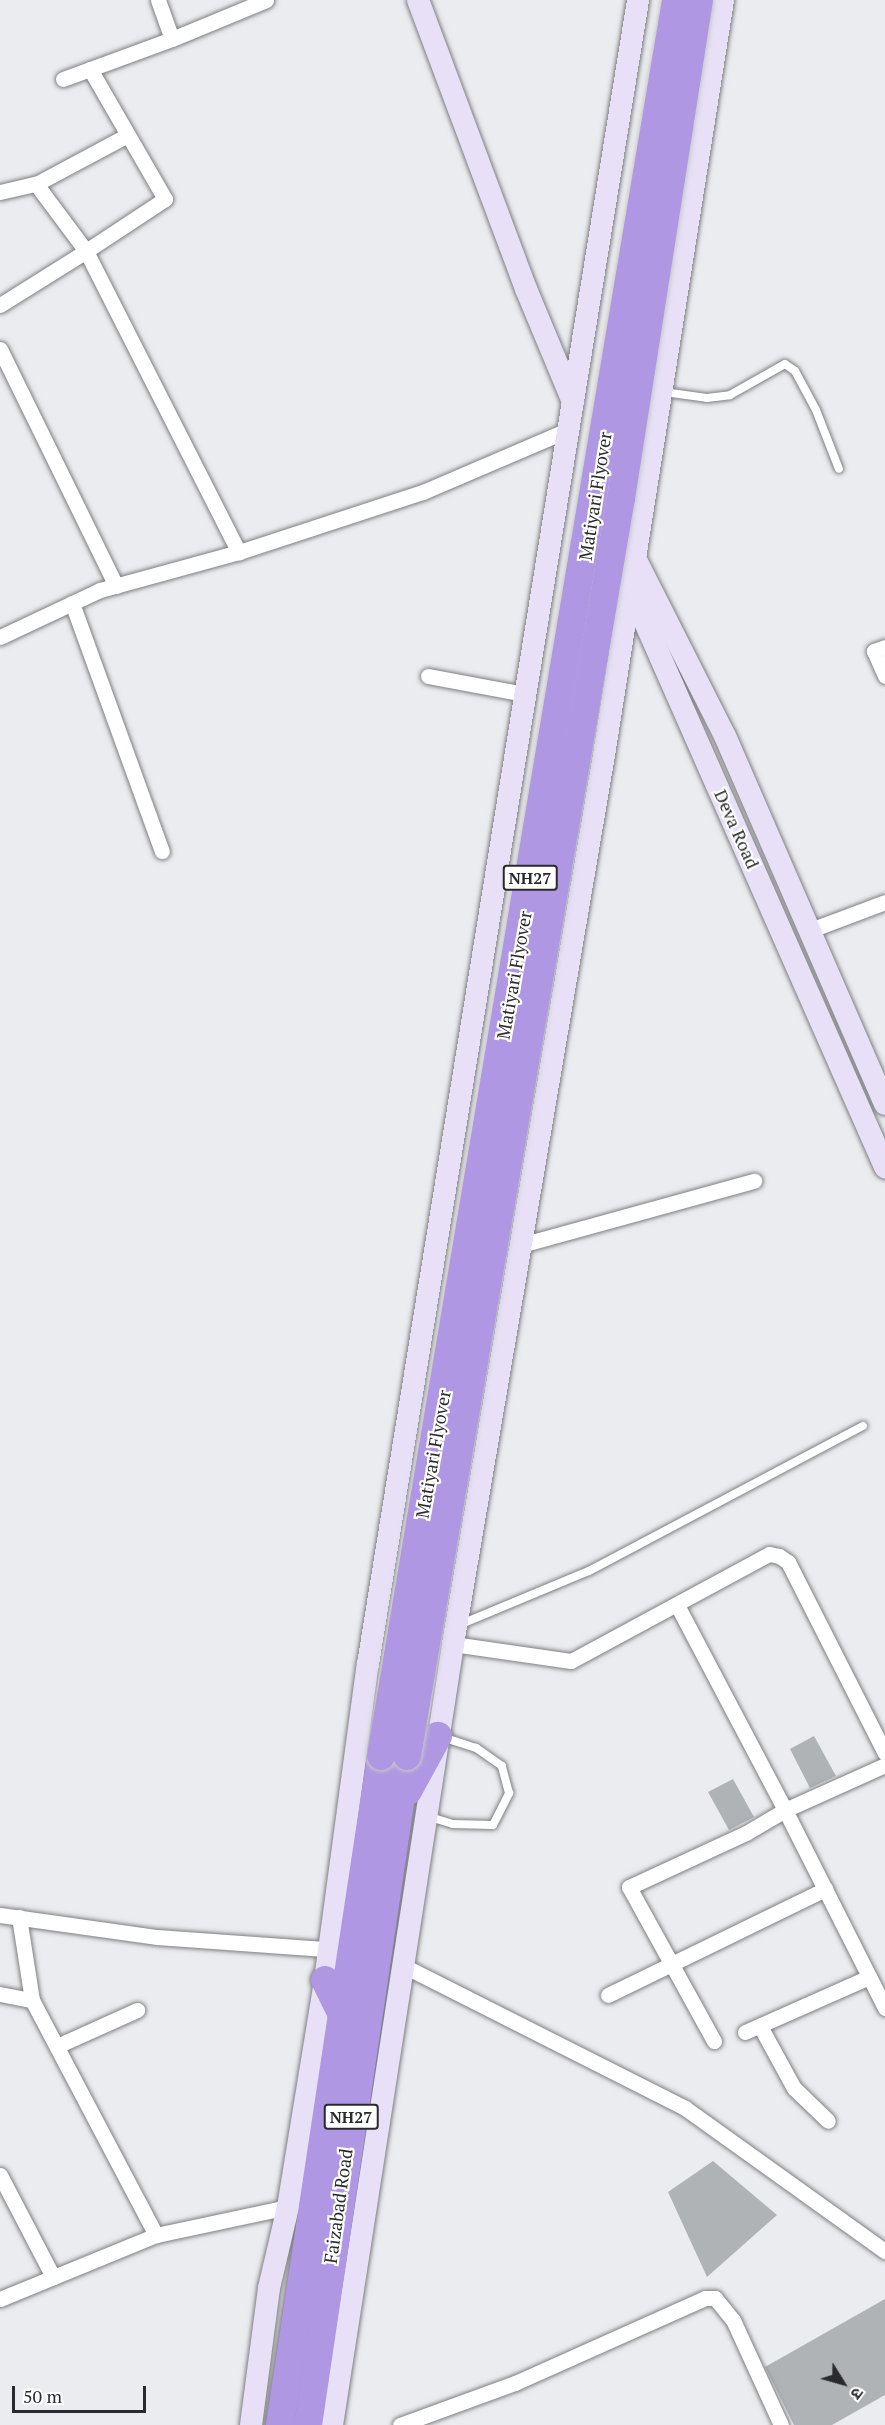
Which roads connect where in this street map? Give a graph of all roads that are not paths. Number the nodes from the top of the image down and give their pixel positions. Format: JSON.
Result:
{"nodes":[{"id":1,"x":158,"y":0,"type":"edge"},
{"id":2,"x":266,"y":0,"type":"edge"},
{"id":3,"x":418,"y":0,"type":"edge"},
{"id":4,"x":638,"y":0,"type":"edge"},
{"id":5,"x":676,"y":0,"type":"edge"},
{"id":6,"x":699,"y":0,"type":"edge"},
{"id":7,"x":723,"y":0,"type":"edge"},
{"id":8,"x":172,"y":39,"type":"junction"},
{"id":9,"x":90,"y":69,"type":"junction"},
{"id":10,"x":63,"y":79,"type":"dead end"},
{"id":11,"x":126,"y":136,"type":"junction"},
{"id":12,"x":36,"y":184,"type":"junction"},
{"id":13,"x":0,"y":192,"type":"edge"},
{"id":14,"x":86,"y":251,"type":"junction"},
{"id":15,"x":0,"y":305,"type":"edge"},
{"id":16,"x":0,"y":349,"type":"edge"},
{"id":17,"x":663,"y":392,"type":"junction"},
{"id":18,"x":573,"y":402,"type":"junction"},
{"id":19,"x":570,"y":429,"type":"junction"},
{"id":20,"x":838,"y":469,"type":"dead end"},
{"id":21,"x":563,"y":477,"type":"junction"},
{"id":22,"x":558,"y":510,"type":"junction"},
{"id":23,"x":239,"y":552,"type":"junction"},
{"id":24,"x":636,"y":557,"type":"junction"},
{"id":25,"x":116,"y":586,"type":"junction"},
{"id":26,"x":629,"y":594,"type":"junction"},
{"id":27,"x":72,"y":603,"type":"junction"},
{"id":28,"x":0,"y":637,"type":"edge"},
{"id":29,"x":885,"y":647,"type":"edge"},
{"id":30,"x":429,"y":676,"type":"dead end"},
{"id":31,"x":885,"y":676,"type":"edge"},
{"id":32,"x":524,"y":694,"type":"junction"},
{"id":33,"x":162,"y":851,"type":"dead end"},
{"id":34,"x":885,"y":902,"type":"edge"},
{"id":35,"x":808,"y":931,"type":"junction"},
{"id":36,"x":885,"y":1104,"type":"edge"},
{"id":37,"x":885,"y":1167,"type":"edge"},
{"id":38,"x":754,"y":1181,"type":"dead end"},
{"id":39,"x":521,"y":1245,"type":"junction"},
{"id":40,"x":863,"y":1426,"type":"dead end"},
{"id":41,"x":677,"y":1605,"type":"junction"},
{"id":42,"x":454,"y":1635,"type":"junction"},
{"id":43,"x":438,"y":1737,"type":"junction"},
{"id":44,"x":885,"y":1753,"type":"edge"},
{"id":45,"x":394,"y":1756,"type":"junction"},
{"id":46,"x":885,"y":1765,"type":"edge"},
{"id":47,"x":785,"y":1810,"type":"junction"},
{"id":48,"x":412,"y":1812,"type":"junction"},
{"id":49,"x":825,"y":1889,"type":"junction"},
{"id":50,"x":0,"y":1915,"type":"edge"},
{"id":51,"x":19,"y":1917,"type":"junction"},
{"id":52,"x":342,"y":1950,"type":"junction"},
{"id":53,"x":671,"y":1963,"type":"junction"},
{"id":54,"x":402,"y":1965,"type":"junction"},
{"id":55,"x":869,"y":1977,"type":"junction"},
{"id":56,"x":325,"y":1980,"type":"junction"},
{"id":57,"x":0,"y":1994,"type":"edge"},
{"id":58,"x":608,"y":1995,"type":"dead end"},
{"id":59,"x":32,"y":2000,"type":"junction"},
{"id":60,"x":885,"y":2008,"type":"edge"},
{"id":61,"x":137,"y":2010,"type":"dead end"},
{"id":62,"x":344,"y":2019,"type":"junction"},
{"id":63,"x":760,"y":2026,"type":"junction"},
{"id":64,"x":745,"y":2032,"type":"dead end"},
{"id":65,"x":714,"y":2041,"type":"dead end"},
{"id":66,"x":57,"y":2046,"type":"junction"},
{"id":67,"x":828,"y":2121,"type":"dead end"},
{"id":68,"x":0,"y":2175,"type":"edge"},
{"id":69,"x":288,"y":2207,"type":"junction"},
{"id":70,"x":156,"y":2235,"type":"junction"},
{"id":71,"x":885,"y":2251,"type":"edge"},
{"id":72,"x":53,"y":2277,"type":"junction"},
{"id":73,"x":0,"y":2299,"type":"edge"},
{"id":74,"x":251,"y":2425,"type":"edge"},
{"id":75,"x":279,"y":2425,"type":"edge"},
{"id":76,"x":308,"y":2425,"type":"edge"},
{"id":77,"x":332,"y":2425,"type":"edge"},
{"id":78,"x":400,"y":2425,"type":"edge"},
{"id":79,"x":781,"y":2425,"type":"edge"}],
"edges":[{"from":1,"to":8,"type":"street"},
{"from":2,"to":8,"type":"street"},
{"from":3,"to":18,"type":"street"},
{"from":4,"to":18,"type":"street"},
{"from":5,"to":45,"type":"highway","name":"Matiyari Flyover","number":"NH27","bridge":true},
{"from":6,"to":45,"type":"highway","name":"Matiyari Flyover","number":"NH27","bridge":true},
{"from":7,"to":17,"type":"street"},
{"from":8,"to":9,"type":"street"},
{"from":9,"to":10,"type":"street"},
{"from":9,"to":11,"type":"street"},
{"from":11,"to":12,"type":"street"},
{"from":11,"to":14,"type":"street"},
{"from":12,"to":13,"type":"street"},
{"from":12,"to":14,"type":"street"},
{"from":14,"to":15,"type":"street"},
{"from":14,"to":23,"type":"street"},
{"from":16,"to":25,"type":"street"},
{"from":17,"to":20,"type":"lane"},
{"from":17,"to":24,"type":"street"},
{"from":18,"to":19,"type":"street"},
{"from":19,"to":21,"type":"street"},
{"from":19,"to":23,"type":"street"},
{"from":21,"to":22,"type":"street"},
{"from":21,"to":24,"type":"street","name":"Deva Road"},
{"from":22,"to":26,"type":"street","name":"Deva Road"},
{"from":22,"to":32,"type":"street"},
{"from":23,"to":25,"type":"street"},
{"from":24,"to":26,"type":"street"},
{"from":24,"to":35,"type":"street","name":"Deva Road"},
{"from":25,"to":27,"type":"street"},
{"from":26,"to":37,"type":"street","name":"Deva Road"},
{"from":26,"to":39,"type":"street"},
{"from":27,"to":28,"type":"street"},
{"from":27,"to":33,"type":"street"},
{"from":29,"to":31,"type":"street"},
{"from":30,"to":32,"type":"street"},
{"from":32,"to":52,"type":"street"},
{"from":34,"to":35,"type":"street"},
{"from":35,"to":36,"type":"street","name":"Deva Road"},
{"from":38,"to":39,"type":"street"},
{"from":39,"to":42,"type":"street"},
{"from":40,"to":42,"type":"lane"},
{"from":41,"to":42,"type":"street"},
{"from":41,"to":44,"type":"street"},
{"from":41,"to":47,"type":"street"},
{"from":42,"to":43,"type":"street"},
{"from":43,"to":48,"type":"highway"},
{"from":43,"to":48,"type":"lane"},
{"from":45,"to":48,"type":"highway","name":"Matiyari Flyover","number":"NH27"},
{"from":45,"to":52,"type":"highway","name":"Matiyari Flyover","number":"NH27"},
{"from":46,"to":47,"type":"street"},
{"from":47,"to":49,"type":"street"},
{"from":47,"to":53,"type":"street"},
{"from":48,"to":54,"type":"street"},
{"from":48,"to":76,"type":"highway","name":"Faizabad Road","number":"NH27"},
{"from":49,"to":53,"type":"street"},
{"from":49,"to":55,"type":"street"},
{"from":50,"to":51,"type":"street"},
{"from":51,"to":52,"type":"street"},
{"from":51,"to":59,"type":"street"},
{"from":52,"to":56,"type":"street"},
{"from":52,"to":62,"type":"highway","name":"Faizabad Road","number":"NH27"},
{"from":53,"to":58,"type":"street"},
{"from":53,"to":65,"type":"street"},
{"from":54,"to":71,"type":"street"},
{"from":54,"to":77,"type":"street"},
{"from":55,"to":60,"type":"street"},
{"from":55,"to":63,"type":"street"},
{"from":56,"to":62,"type":"highway"},
{"from":56,"to":69,"type":"street"},
{"from":57,"to":59,"type":"street"},
{"from":59,"to":66,"type":"street"},
{"from":61,"to":66,"type":"street"},
{"from":62,"to":75,"type":"highway","name":"Faizabad Road","number":"NH27"},
{"from":63,"to":64,"type":"street"},
{"from":63,"to":67,"type":"street"},
{"from":66,"to":70,"type":"street"},
{"from":68,"to":72,"type":"street"},
{"from":69,"to":70,"type":"street"},
{"from":69,"to":74,"type":"street"},
{"from":70,"to":72,"type":"street"},
{"from":72,"to":73,"type":"street"},
{"from":78,"to":79,"type":"street"}]}
